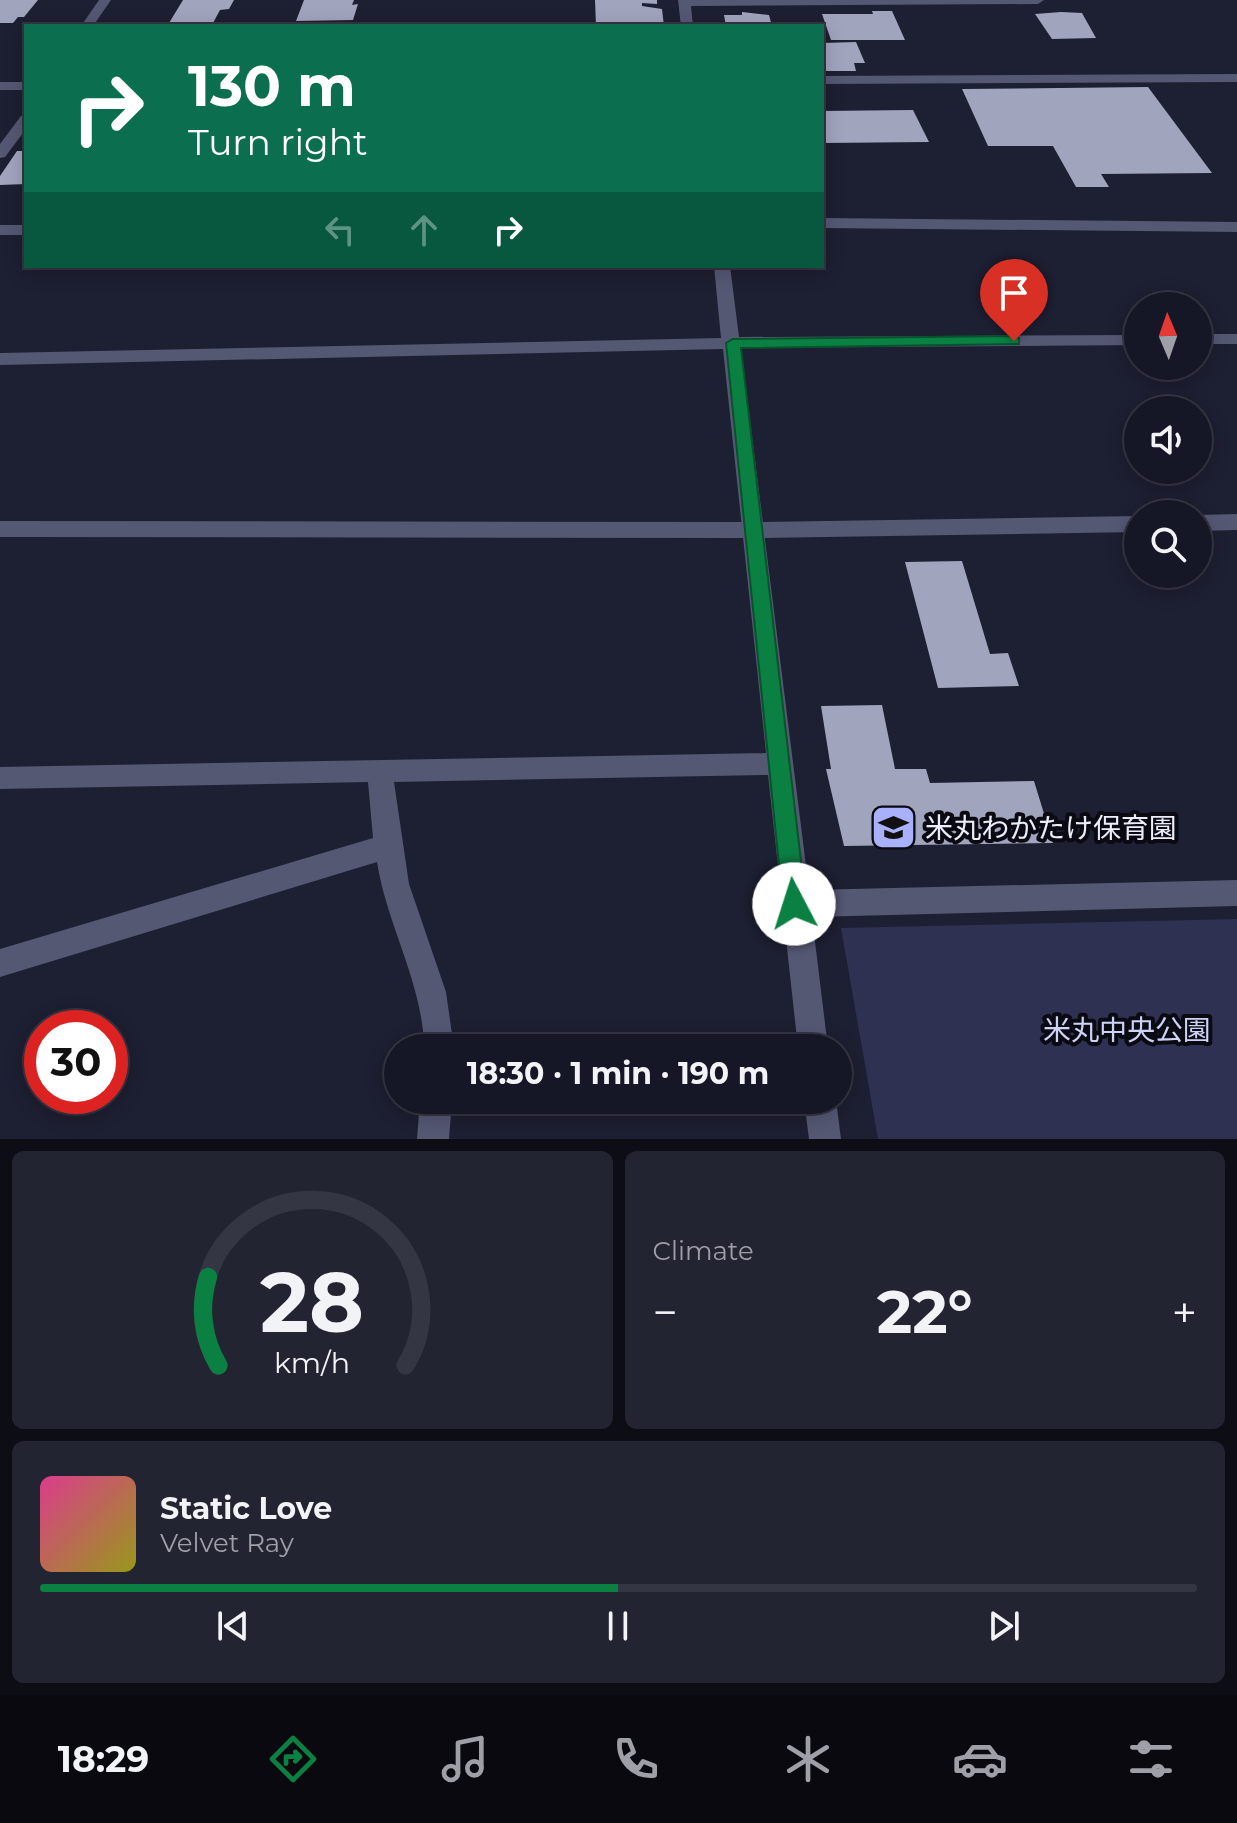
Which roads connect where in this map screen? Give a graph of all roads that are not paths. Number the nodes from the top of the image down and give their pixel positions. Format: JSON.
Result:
{"nodes":[{"id":1,"x":105,"y":0,"type":"edge"},
{"id":2,"x":1038,"y":0,"type":"edge"},
{"id":3,"x":684,"y":1,"type":"edge"},
{"id":4,"x":88,"y":24,"type":"edge"},
{"id":5,"x":687,"y":24,"type":"edge"},
{"id":6,"x":1237,"y":78,"type":"edge"},
{"id":7,"x":824,"y":80,"type":"edge"},
{"id":8,"x":0,"y":86,"type":"edge"},
{"id":9,"x":24,"y":86,"type":"edge"},
{"id":10,"x":24,"y":122,"type":"edge"},
{"id":11,"x":0,"y":154,"type":"edge"},
{"id":12,"x":824,"y":223,"type":"edge"},
{"id":13,"x":1237,"y":227,"type":"edge"},
{"id":14,"x":0,"y":230,"type":"edge"},
{"id":15,"x":24,"y":230,"type":"edge"},
{"id":16,"x":722,"y":268,"type":"edge"},
{"id":17,"x":1212,"y":339,"type":"edge"},
{"id":18,"x":1237,"y":339,"type":"edge"},
{"id":19,"x":1124,"y":340,"type":"edge"},
{"id":20,"x":733,"y":343,"type":"junction"},
{"id":21,"x":0,"y":359,"type":"edge"},
{"id":22,"x":1237,"y":522,"type":"edge"},
{"id":23,"x":1212,"y":523,"type":"edge"},
{"id":24,"x":1124,"y":524,"type":"edge"},
{"id":25,"x":0,"y":529,"type":"edge"},
{"id":26,"x":755,"y":530,"type":"junction"},
{"id":27,"x":782,"y":764,"type":"junction"},
{"id":28,"x":380,"y":772,"type":"junction"},
{"id":29,"x":0,"y":778,"type":"edge"},
{"id":30,"x":386,"y":847,"type":"junction"},
{"id":31,"x":1237,"y":893,"type":"edge"},
{"id":32,"x":794,"y":904,"type":"junction"},
{"id":33,"x":0,"y":963,"type":"edge"},
{"id":34,"x":440,"y":1034,"type":"edge"},
{"id":35,"x":811,"y":1034,"type":"edge"},
{"id":36,"x":435,"y":1114,"type":"edge"},
{"id":37,"x":822,"y":1114,"type":"edge"},
{"id":38,"x":433,"y":1139,"type":"edge"},
{"id":39,"x":825,"y":1139,"type":"edge"}],
"edges":[{"from":1,"to":4,"type":"street"},
{"from":2,"to":3,"type":"street"},
{"from":3,"to":5,"type":"street"},
{"from":6,"to":7,"type":"street"},
{"from":8,"to":9,"type":"street"},
{"from":10,"to":11,"type":"street"},
{"from":12,"to":13,"type":"street"},
{"from":14,"to":15,"type":"street"},
{"from":16,"to":20,"type":"street"},
{"from":17,"to":18,"type":"street"},
{"from":19,"to":20,"type":"street"},
{"from":20,"to":21,"type":"street"},
{"from":20,"to":26,"type":"street"},
{"from":22,"to":23,"type":"street"},
{"from":24,"to":26,"type":"street"},
{"from":25,"to":26,"type":"street"},
{"from":26,"to":27,"type":"street"},
{"from":27,"to":28,"type":"street"},
{"from":27,"to":32,"type":"street"},
{"from":28,"to":29,"type":"street"},
{"from":28,"to":30,"type":"street"},
{"from":30,"to":33,"type":"street"},
{"from":30,"to":34,"type":"street"},
{"from":31,"to":32,"type":"street"},
{"from":32,"to":35,"type":"street"},
{"from":36,"to":38,"type":"street"},
{"from":37,"to":39,"type":"street"}]}
